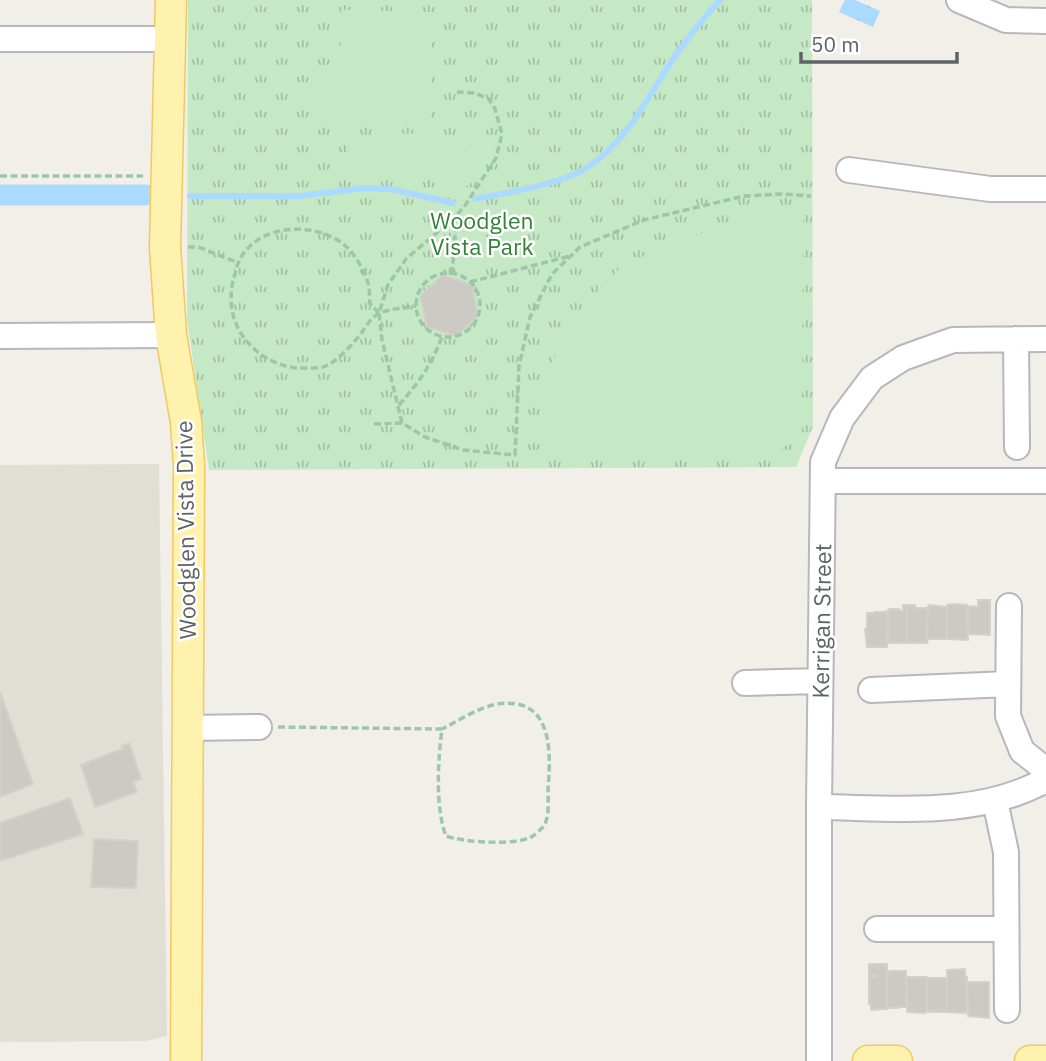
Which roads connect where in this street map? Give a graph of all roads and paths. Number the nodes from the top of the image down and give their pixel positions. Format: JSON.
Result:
{"nodes":[{"id":1,"x":171,"y":0,"type":"edge"},
{"id":2,"x":959,"y":0,"type":"edge"},
{"id":3,"x":1046,"y":21,"type":"edge"},
{"id":4,"x":0,"y":39,"type":"edge"},
{"id":5,"x":171,"y":39,"type":"junction"},
{"id":6,"x":457,"y":92,"type":"dead end"},
{"id":7,"x":849,"y":170,"type":"dead end"},
{"id":8,"x":0,"y":176,"type":"edge"},
{"id":9,"x":166,"y":176,"type":"junction"},
{"id":10,"x":1046,"y":189,"type":"edge"},
{"id":11,"x":811,"y":196,"type":"dead end"},
{"id":12,"x":454,"y":218,"type":"junction"},
{"id":13,"x":165,"y":247,"type":"junction"},
{"id":14,"x":571,"y":256,"type":"junction"},
{"id":15,"x":239,"y":263,"type":"junction"},
{"id":16,"x":452,"y":274,"type":"junction"},
{"id":17,"x":470,"y":282,"type":"junction"},
{"id":18,"x":416,"y":306,"type":"junction"},
{"id":19,"x":379,"y":313,"type":"junction"},
{"id":20,"x":172,"y":335,"type":"junction"},
{"id":21,"x":0,"y":336,"type":"edge"},
{"id":22,"x":442,"y":337,"type":"junction"},
{"id":23,"x":1046,"y":339,"type":"edge"},
{"id":24,"x":1016,"y":340,"type":"junction"},
{"id":25,"x":398,"y":406,"type":"junction"},
{"id":26,"x":402,"y":423,"type":"junction"},
{"id":27,"x":374,"y":424,"type":"dead end"},
{"id":28,"x":1017,"y":447,"type":"dead end"},
{"id":29,"x":823,"y":481,"type":"junction"},
{"id":30,"x":1046,"y":481,"type":"edge"},
{"id":31,"x":1009,"y":606,"type":"dead end"},
{"id":32,"x":820,"y":681,"type":"junction"},
{"id":33,"x":745,"y":683,"type":"dead end"},
{"id":34,"x":1008,"y":684,"type":"junction"},
{"id":35,"x":871,"y":690,"type":"dead end"},
{"id":36,"x":259,"y":727,"type":"joint"},
{"id":37,"x":186,"y":728,"type":"junction"},
{"id":38,"x":442,"y":729,"type":"junction"},
{"id":39,"x":1046,"y":770,"type":"edge"},
{"id":40,"x":1046,"y":780,"type":"edge"},
{"id":41,"x":995,"y":800,"type":"junction"},
{"id":42,"x":819,"y":807,"type":"junction"},
{"id":43,"x":877,"y":929,"type":"dead end"},
{"id":44,"x":1005,"y":929,"type":"junction"},
{"id":45,"x":1007,"y":1010,"type":"dead end"},
{"id":46,"x":186,"y":1061,"type":"edge"},
{"id":47,"x":819,"y":1061,"type":"edge"},
{"id":48,"x":868,"y":1061,"type":"edge"},
{"id":49,"x":897,"y":1061,"type":"edge"},
{"id":50,"x":1030,"y":1061,"type":"edge"},
{"id":51,"x":1046,"y":1061,"type":"edge"}],
"edges":[{"from":1,"to":5,"type":"main road","name":"Woodglen Vista Drive"},
{"from":2,"to":3,"type":"street"},
{"from":4,"to":5,"type":"street"},
{"from":5,"to":9,"type":"main road","name":"Woodglen Vista Drive"},
{"from":6,"to":12,"type":"path"},
{"from":7,"to":10,"type":"street"},
{"from":8,"to":9,"type":"path"},
{"from":9,"to":13,"type":"main road","name":"Woodglen Vista Drive"},
{"from":11,"to":14,"type":"path"},
{"from":12,"to":16,"type":"path"},
{"from":12,"to":19,"type":"path"},
{"from":13,"to":15,"type":"path"},
{"from":13,"to":20,"type":"main road","name":"Woodglen Vista Drive"},
{"from":14,"to":17,"type":"path"},
{"from":14,"to":26,"type":"path"},
{"from":15,"to":19,"type":"path"},
{"from":15,"to":19,"type":"path"},
{"from":16,"to":17,"type":"path"},
{"from":16,"to":18,"type":"path"},
{"from":17,"to":22,"type":"path"},
{"from":18,"to":19,"type":"path"},
{"from":18,"to":22,"type":"path"},
{"from":19,"to":25,"type":"path"},
{"from":20,"to":21,"type":"street"},
{"from":20,"to":37,"type":"main road","name":"Woodglen Vista Drive"},
{"from":22,"to":25,"type":"path"},
{"from":23,"to":24,"type":"street","name":"Kerrigan Street"},
{"from":24,"to":28,"type":"street"},
{"from":24,"to":29,"type":"street","name":"Kerrigan Street"},
{"from":25,"to":26,"type":"path"},
{"from":26,"to":27,"type":"path"},
{"from":29,"to":30,"type":"street"},
{"from":29,"to":32,"type":"street","name":"Kerrigan Street"},
{"from":31,"to":34,"type":"street"},
{"from":32,"to":33,"type":"street"},
{"from":32,"to":42,"type":"street","name":"Kerrigan Street"},
{"from":34,"to":35,"type":"street"},
{"from":34,"to":39,"type":"street"},
{"from":36,"to":37,"type":"street"},
{"from":36,"to":38,"type":"path"},
{"from":37,"to":46,"type":"main road","name":"Woodglen Vista Drive"},
{"from":38,"to":38,"type":"path"},
{"from":40,"to":41,"type":"street"},
{"from":41,"to":42,"type":"street"},
{"from":41,"to":44,"type":"street"},
{"from":42,"to":47,"type":"street","name":"Kerrigan Street"},
{"from":43,"to":44,"type":"street"},
{"from":44,"to":45,"type":"street"},
{"from":48,"to":49,"type":"main road"},
{"from":50,"to":51,"type":"main road"}]}
